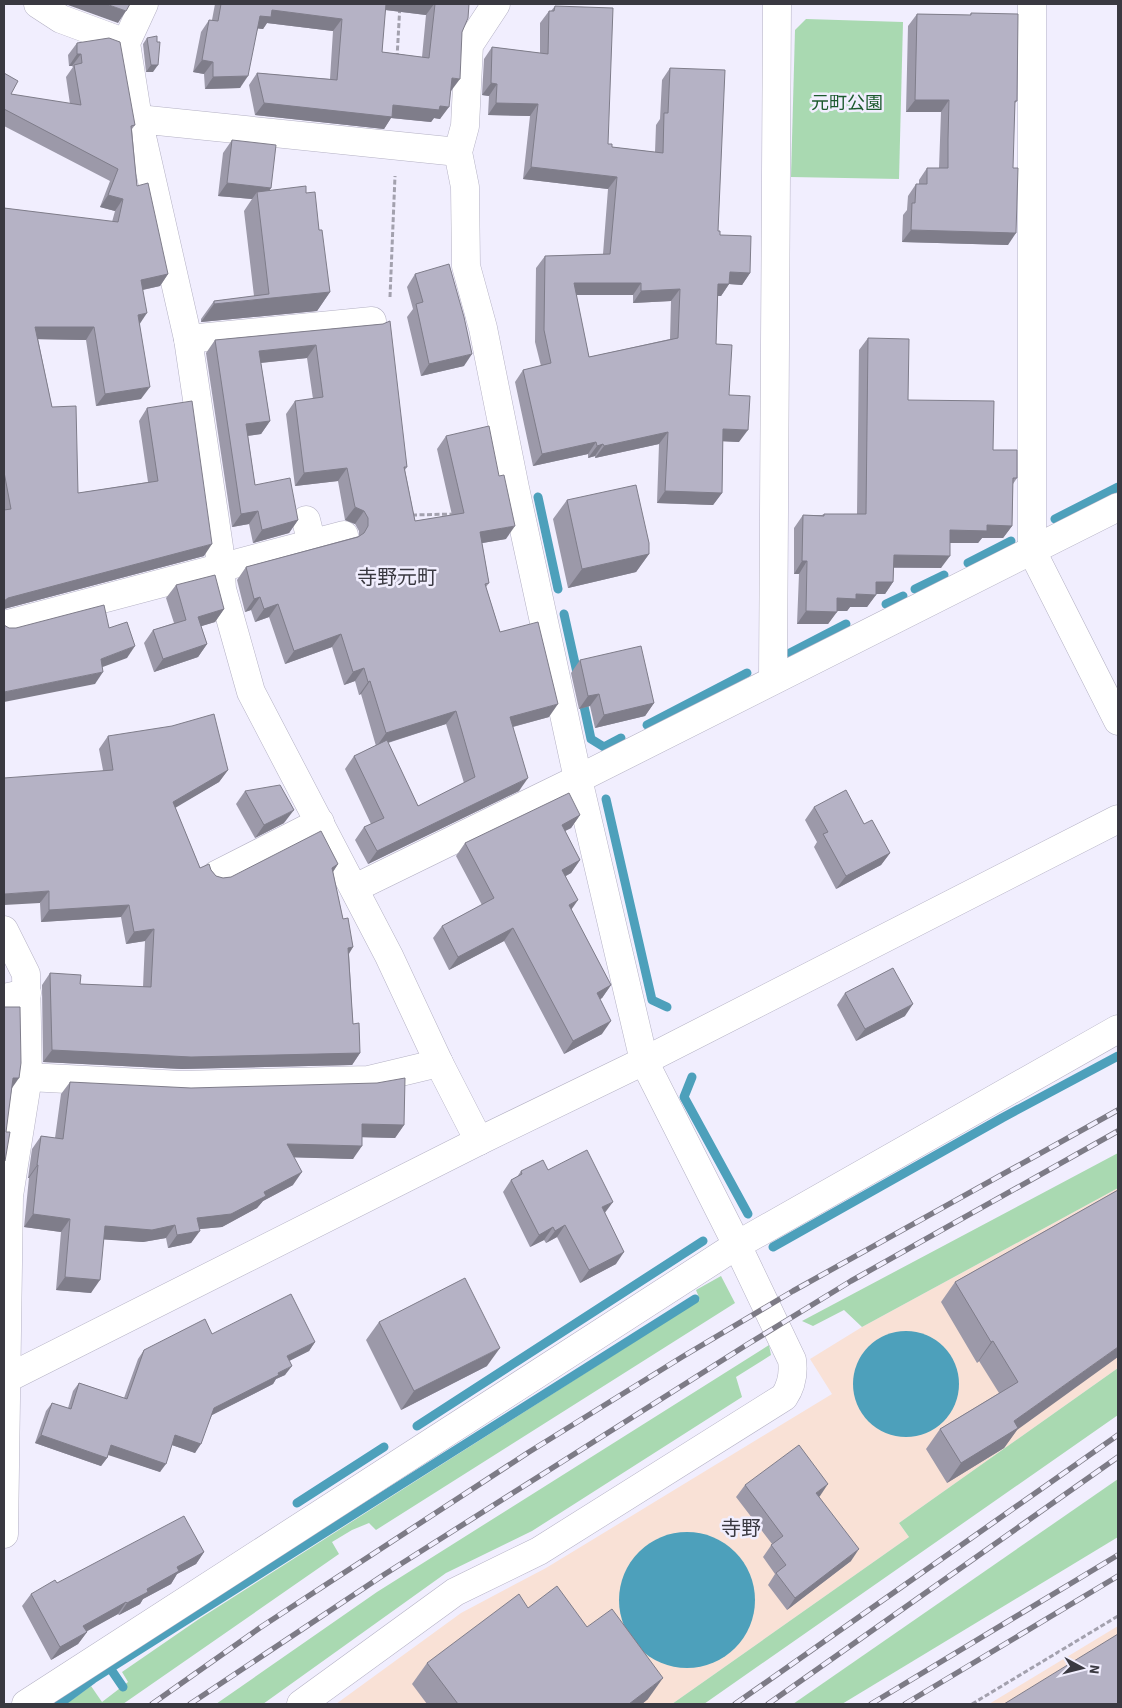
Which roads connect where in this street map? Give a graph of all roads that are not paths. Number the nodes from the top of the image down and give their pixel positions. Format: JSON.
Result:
{"nodes":[{"id":1,"x":38,"y":4,"type":"edge"},
{"id":2,"x":144,"y":4,"type":"edge"},
{"id":3,"x":496,"y":4,"type":"edge"},
{"id":4,"x":777,"y":4,"type":"edge"},
{"id":5,"x":1032,"y":4,"type":"edge"},
{"id":6,"x":126,"y":43,"type":"junction"},
{"id":7,"x":138,"y":119,"type":"junction"},
{"id":8,"x":458,"y":152,"type":"junction"},
{"id":9,"x":372,"y":320,"type":"dead end"},
{"id":10,"x":188,"y":340,"type":"junction"},
{"id":11,"x":1118,"y":507,"type":"edge"},
{"id":12,"x":344,"y":535,"type":"dead end"},
{"id":13,"x":1032,"y":551,"type":"junction"},
{"id":14,"x":220,"y":569,"type":"junction"},
{"id":15,"x":4,"y":626,"type":"edge"},
{"id":16,"x":773,"y":680,"type":"junction"},
{"id":17,"x":1118,"y":720,"type":"edge"},
{"id":18,"x":578,"y":779,"type":"junction"},
{"id":19,"x":1118,"y":820,"type":"edge"},
{"id":20,"x":320,"y":822,"type":"junction"},
{"id":21,"x":216,"y":875,"type":"edge"},
{"id":22,"x":354,"y":888,"type":"junction"},
{"id":23,"x":4,"y":930,"type":"edge"},
{"id":24,"x":15,"y":995,"type":"edge"},
{"id":25,"x":1118,"y":1028,"type":"edge"},
{"id":26,"x":644,"y":1061,"type":"junction"},
{"id":27,"x":439,"y":1063,"type":"junction"},
{"id":28,"x":28,"y":1077,"type":"junction"},
{"id":29,"x":479,"y":1141,"type":"junction"},
{"id":30,"x":6,"y":1196,"type":"edge"},
{"id":31,"x":737,"y":1246,"type":"junction"},
{"id":32,"x":5,"y":1380,"type":"edge"},
{"id":33,"x":4,"y":1534,"type":"edge"},
{"id":34,"x":26,"y":1704,"type":"edge"},
{"id":35,"x":301,"y":1704,"type":"edge"}],
"edges":[{"from":1,"to":6,"type":"street"},
{"from":2,"to":6,"type":"street"},
{"from":3,"to":8,"type":"street"},
{"from":4,"to":16,"type":"street"},
{"from":5,"to":13,"type":"street"},
{"from":6,"to":7,"type":"street"},
{"from":7,"to":8,"type":"street"},
{"from":7,"to":10,"type":"street"},
{"from":8,"to":18,"type":"street"},
{"from":9,"to":10,"type":"street"},
{"from":10,"to":14,"type":"street"},
{"from":11,"to":13,"type":"street"},
{"from":12,"to":14,"type":"street"},
{"from":13,"to":16,"type":"street"},
{"from":13,"to":17,"type":"street"},
{"from":14,"to":15,"type":"street"},
{"from":14,"to":20,"type":"street"},
{"from":16,"to":18,"type":"street"},
{"from":18,"to":22,"type":"street"},
{"from":18,"to":26,"type":"street"},
{"from":19,"to":26,"type":"street"},
{"from":20,"to":21,"type":"street"},
{"from":20,"to":22,"type":"street"},
{"from":22,"to":27,"type":"street"},
{"from":23,"to":24,"type":"street"},
{"from":24,"to":28,"type":"street"},
{"from":25,"to":31,"type":"street"},
{"from":26,"to":29,"type":"street"},
{"from":26,"to":31,"type":"street"},
{"from":27,"to":28,"type":"street"},
{"from":27,"to":29,"type":"street"},
{"from":28,"to":30,"type":"street"},
{"from":29,"to":32,"type":"street"},
{"from":30,"to":32,"type":"street"},
{"from":31,"to":34,"type":"street"},
{"from":31,"to":35,"type":"street"},
{"from":32,"to":33,"type":"street"}]}
